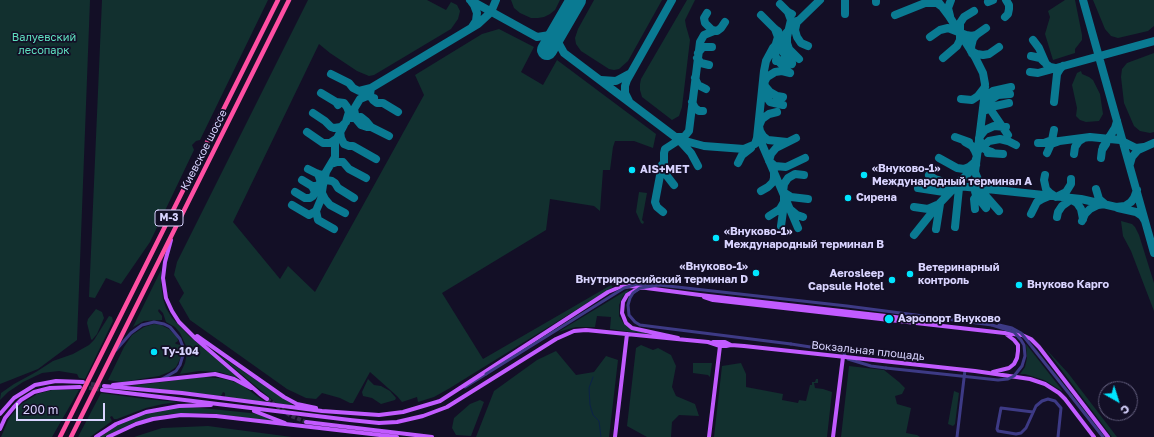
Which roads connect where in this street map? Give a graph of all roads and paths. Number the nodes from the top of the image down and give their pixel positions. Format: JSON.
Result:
{"nodes":[{"id":1,"x":278,"y":0,"type":"edge"},
{"id":2,"x":289,"y":0,"type":"edge"},
{"id":3,"x":173,"y":232,"type":"junction"},
{"id":4,"x":659,"y":285,"type":"junction"},
{"id":5,"x":642,"y":287,"type":"junction"},
{"id":6,"x":700,"y":295,"type":"junction"},
{"id":7,"x":774,"y":303,"type":"junction"},
{"id":8,"x":769,"y":306,"type":"junction"},
{"id":9,"x":846,"y":311,"type":"junction"},
{"id":10,"x":840,"y":314,"type":"junction"},
{"id":11,"x":940,"y":325,"type":"junction"},
{"id":12,"x":992,"y":325,"type":"junction"},
{"id":13,"x":183,"y":327,"type":"junction"},
{"id":14,"x":996,"y":331,"type":"junction"},
{"id":15,"x":627,"y":334,"type":"junction"},
{"id":16,"x":687,"y":340,"type":"junction"},
{"id":17,"x":708,"y":342,"type":"junction"},
{"id":18,"x":731,"y":345,"type":"junction"},
{"id":19,"x":720,"y":346,"type":"junction"},
{"id":20,"x":112,"y":355,"type":"junction"},
{"id":21,"x":845,"y":357,"type":"junction"},
{"id":22,"x":965,"y":370,"type":"junction"},
{"id":23,"x":989,"y":373,"type":"junction"},
{"id":24,"x":159,"y":380,"type":"junction"},
{"id":25,"x":83,"y":382,"type":"tunnel mouth"},
{"id":26,"x":80,"y":387,"type":"tunnel mouth"},
{"id":27,"x":103,"y":388,"type":"junction"},
{"id":28,"x":260,"y":394,"type":"junction"},
{"id":29,"x":267,"y":399,"type":"tunnel mouth"},
{"id":30,"x":440,"y":401,"type":"junction"},
{"id":31,"x":223,"y":405,"type":"junction"},
{"id":32,"x":243,"y":408,"type":"junction"},
{"id":33,"x":327,"y":411,"type":"junction"},
{"id":34,"x":1033,"y":412,"type":"junction"},
{"id":35,"x":0,"y":414,"type":"edge"},
{"id":36,"x":306,"y":422,"type":"tunnel mouth"},
{"id":37,"x":291,"y":425,"type":"junction"},
{"id":38,"x":0,"y":429,"type":"edge"},
{"id":39,"x":60,"y":437,"type":"edge"},
{"id":40,"x":71,"y":437,"type":"edge"},
{"id":41,"x":96,"y":437,"type":"edge"},
{"id":42,"x":108,"y":437,"type":"edge"},
{"id":43,"x":397,"y":437,"type":"edge"},
{"id":44,"x":432,"y":437,"type":"edge"},
{"id":45,"x":615,"y":437,"type":"edge"},
{"id":46,"x":709,"y":437,"type":"edge"},
{"id":47,"x":833,"y":437,"type":"edge"},
{"id":48,"x":957,"y":437,"type":"edge"},
{"id":49,"x":1058,"y":437,"type":"edge"},
{"id":50,"x":1094,"y":437,"type":"edge"},
{"id":51,"x":1103,"y":437,"type":"edge"},
{"id":52,"x":1108,"y":437,"type":"edge"}],
"edges":[{"from":1,"to":39,"type":"highway","name":"Киевское шоссе","number":"М-3"},
{"from":2,"to":3,"type":"highway","name":"Киевское шоссе","number":"М-3"},
{"from":3,"to":13,"type":"main road"},
{"from":3,"to":20,"type":"highway","name":"Киевское шоссе","number":"М-3"},
{"from":4,"to":12,"type":"street"},
{"from":4,"to":21,"type":"street","bridge":true},
{"from":4,"to":30,"type":"street","bridge":true},
{"from":5,"to":6,"type":"main road"},
{"from":5,"to":16,"type":"main road"},
{"from":5,"to":30,"type":"main road"},
{"from":6,"to":7,"type":"main road"},
{"from":6,"to":8,"type":"main road"},
{"from":7,"to":8,"type":"main road"},
{"from":7,"to":9,"type":"main road"},
{"from":8,"to":10,"type":"main road"},
{"from":9,"to":10,"type":"main road"},
{"from":9,"to":11,"type":"main road"},
{"from":10,"to":11,"type":"main road"},
{"from":11,"to":14,"type":"main road"},
{"from":12,"to":21,"type":"street","bridge":true},
{"from":12,"to":51,"type":"street","bridge":true},
{"from":13,"to":28,"type":"main road"},
{"from":13,"to":33,"type":"main road"},
{"from":14,"to":23,"type":"main road"},
{"from":14,"to":52,"type":"main road"},
{"from":15,"to":16,"type":"main road","name":"Вокзальная площадь"},
{"from":15,"to":32,"type":"main road","name":"Вокзальная площадь"},
{"from":15,"to":45,"type":"main road"},
{"from":16,"to":17,"type":"main road","name":"Вокзальная площадь"},
{"from":17,"to":18,"type":"main road","name":"Вокзальная площадь"},
{"from":17,"to":19,"type":"main road","name":"Вокзальная площадь"},
{"from":18,"to":19,"type":"main road","name":"Вокзальная площадь"},
{"from":18,"to":21,"type":"main road","name":"Вокзальная площадь"},
{"from":19,"to":46,"type":"main road"},
{"from":20,"to":24,"type":"street"},
{"from":20,"to":40,"type":"highway","name":"Киевское шоссе","number":"М-3"},
{"from":21,"to":22,"type":"main road","name":"Вокзальная площадь"},
{"from":21,"to":47,"type":"main road"},
{"from":22,"to":23,"type":"main road","name":"Вокзальная площадь"},
{"from":22,"to":48,"type":"street"},
{"from":23,"to":50,"type":"main road","name":"Вокзальная площадь"},
{"from":24,"to":27,"type":"main road"},
{"from":24,"to":28,"type":"main road"},
{"from":25,"to":35,"type":"main road"},
{"from":26,"to":38,"type":"main road"},
{"from":27,"to":31,"type":"main road"},
{"from":27,"to":33,"type":"main road"},
{"from":28,"to":29,"type":"main road"},
{"from":30,"to":33,"type":"main road"},
{"from":31,"to":32,"type":"main road"},
{"from":31,"to":41,"type":"main road"},
{"from":32,"to":37,"type":"main road"},
{"from":34,"to":34,"type":"street"},
{"from":34,"to":49,"type":"street"},
{"from":36,"to":44,"type":"main road"},
{"from":37,"to":42,"type":"main road"},
{"from":37,"to":43,"type":"main road"}]}
